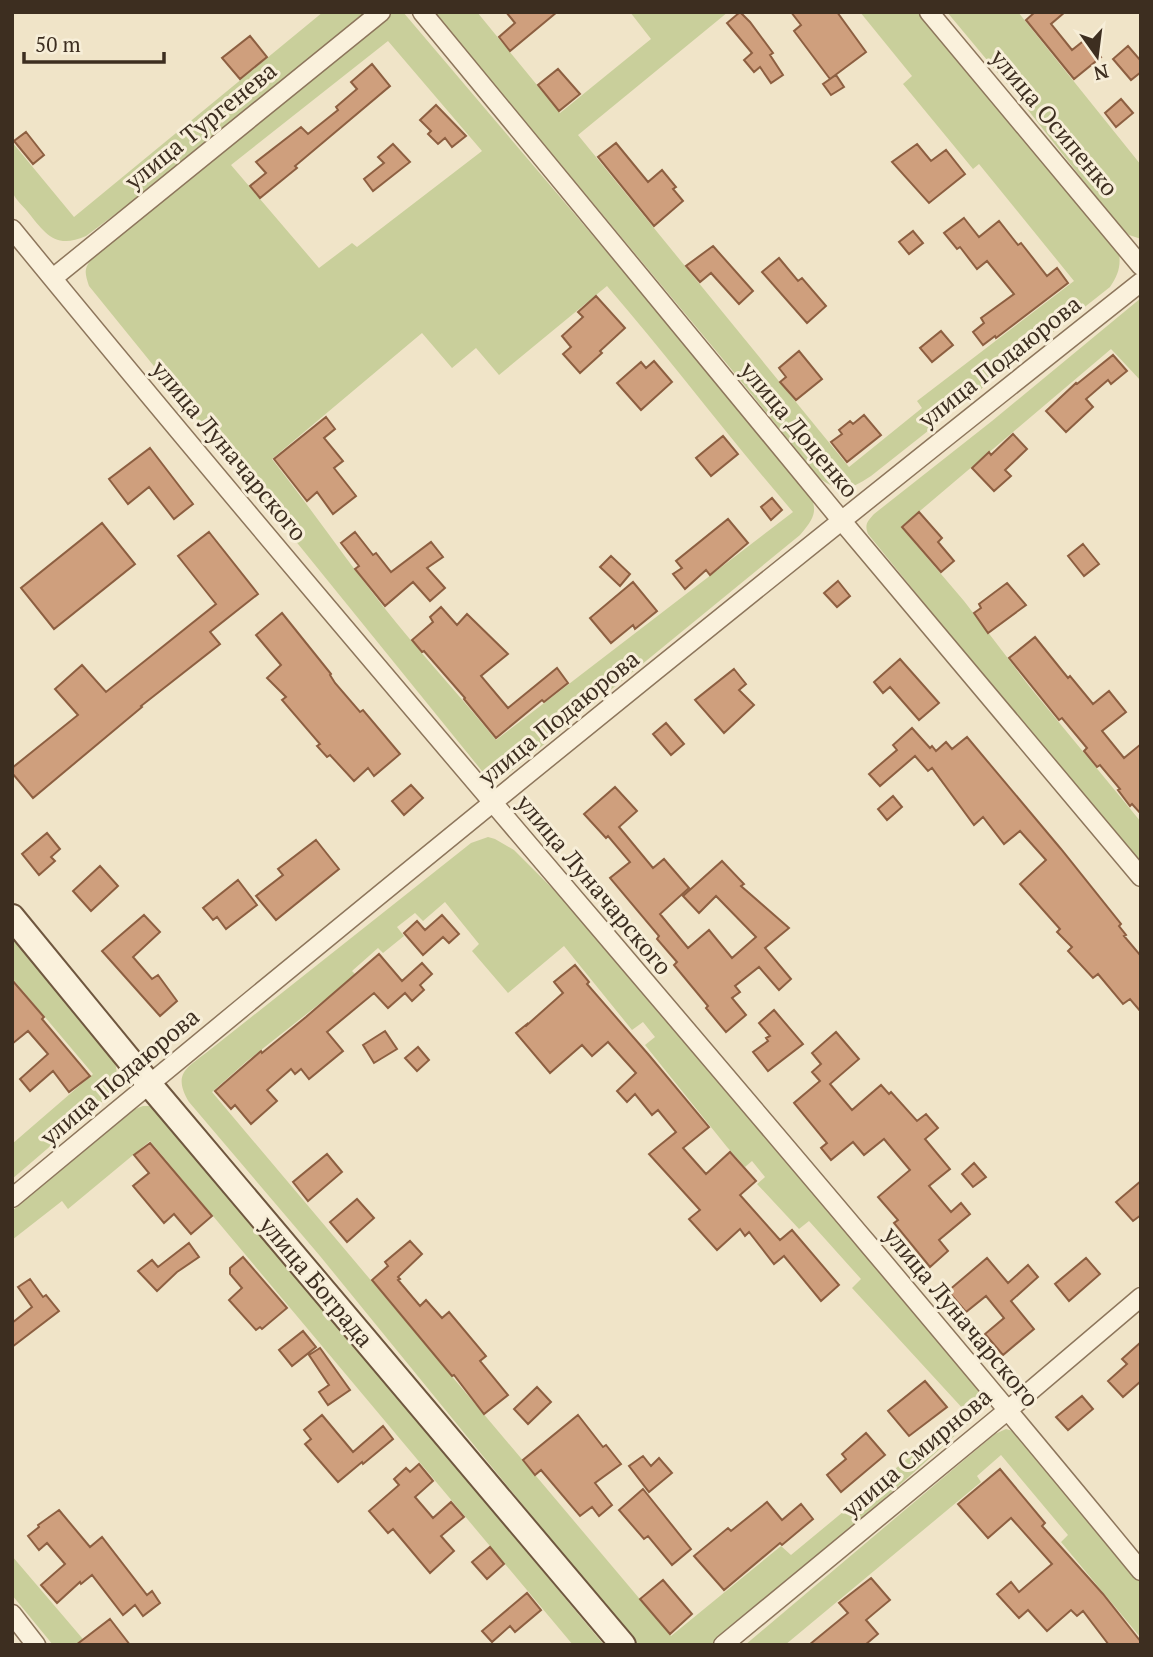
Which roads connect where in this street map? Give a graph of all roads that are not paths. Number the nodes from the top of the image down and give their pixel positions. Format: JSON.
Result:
{"nodes":[{"id":1,"x":381,"y":12,"type":"edge"},
{"id":2,"x":422,"y":12,"type":"edge"},
{"id":3,"x":929,"y":12,"type":"edge"},
{"id":4,"x":12,"y":229,"type":"edge"},
{"id":5,"x":1141,"y":266,"type":"edge"},
{"id":6,"x":52,"y":278,"type":"junction"},
{"id":7,"x":1141,"y":282,"type":"edge"},
{"id":8,"x":841,"y":520,"type":"junction"},
{"id":9,"x":493,"y":803,"type":"junction"},
{"id":10,"x":1141,"y":877,"type":"edge"},
{"id":11,"x":12,"y":917,"type":"edge"},
{"id":12,"x":149,"y":1084,"type":"junction"},
{"id":13,"x":12,"y":1198,"type":"edge"},
{"id":14,"x":1141,"y":1297,"type":"edge"},
{"id":15,"x":1008,"y":1410,"type":"junction"},
{"id":16,"x":1141,"y":1571,"type":"edge"},
{"id":17,"x":12,"y":1614,"type":"edge"},
{"id":18,"x":36,"y":1645,"type":"edge"},
{"id":19,"x":623,"y":1645,"type":"edge"},
{"id":20,"x":723,"y":1645,"type":"edge"}],
"edges":[{"from":1,"to":6,"type":"street","name":"улица Тургенева"},
{"from":2,"to":8,"type":"street","name":"улица Доценко"},
{"from":3,"to":5,"type":"street","name":"улица Осипенко"},
{"from":4,"to":6,"type":"street","name":"улица Луначарского"},
{"from":6,"to":9,"type":"street","name":"улица Луначарского"},
{"from":7,"to":8,"type":"street","name":"улица Подаюрова"},
{"from":8,"to":9,"type":"street","name":"улица Подаюрова"},
{"from":8,"to":10,"type":"street","name":"улица Доценко"},
{"from":9,"to":12,"type":"street","name":"улица Подаюрова"},
{"from":9,"to":15,"type":"street","name":"улица Луначарского"},
{"from":11,"to":12,"type":"street","name":"улица Бограда"},
{"from":12,"to":13,"type":"street","name":"улица Подаюрова"},
{"from":12,"to":19,"type":"street","name":"улица Бограда"},
{"from":14,"to":15,"type":"street","name":"улица Смирнова"},
{"from":15,"to":16,"type":"street","name":"улица Луначарского"},
{"from":15,"to":20,"type":"street","name":"улица Смирнова"},
{"from":17,"to":18,"type":"street"}]}
